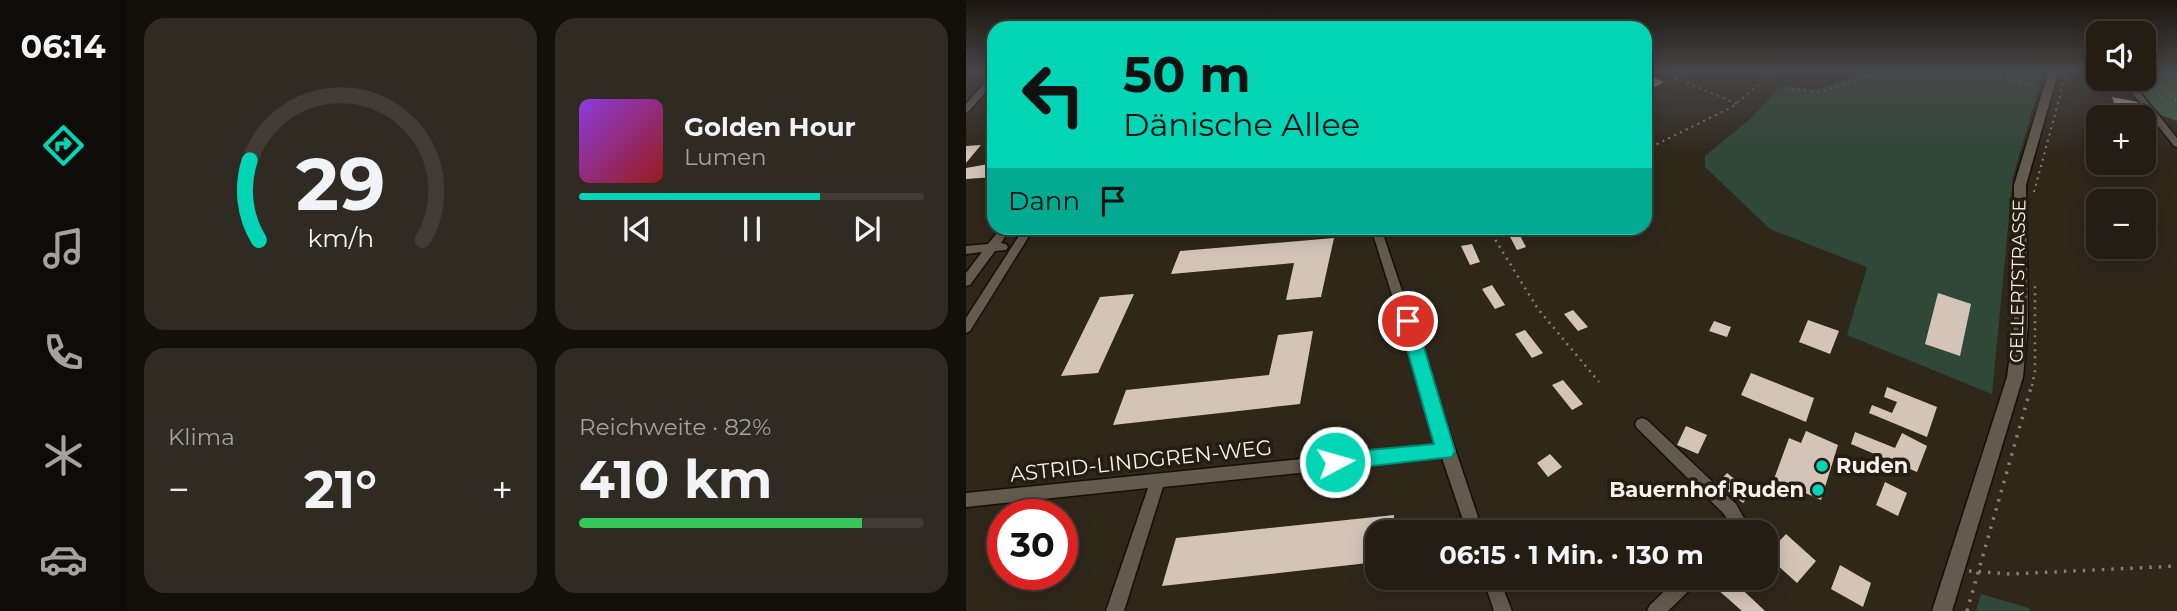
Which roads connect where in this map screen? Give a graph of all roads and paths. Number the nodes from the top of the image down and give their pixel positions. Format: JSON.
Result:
{"nodes":[{"id":1,"x":1724,"y":99,"type":"edge"},
{"id":2,"x":1746,"y":99,"type":"edge"},
{"id":3,"x":2047,"y":99,"type":"edge"},
{"id":4,"x":2141,"y":99,"type":"edge"},
{"id":5,"x":1737,"y":104,"type":"junction"},
{"id":6,"x":2177,"y":144,"type":"edge"},
{"id":7,"x":1652,"y":146,"type":"edge"},
{"id":8,"x":1000,"y":235,"type":"edge"},
{"id":9,"x":1025,"y":235,"type":"edge"},
{"id":10,"x":1378,"y":235,"type":"edge"},
{"id":11,"x":1492,"y":235,"type":"edge"},
{"id":12,"x":1002,"y":247,"type":"dead end"},
{"id":13,"x":989,"y":249,"type":"junction"},
{"id":14,"x":966,"y":250,"type":"edge"},
{"id":15,"x":966,"y":282,"type":"edge"},
{"id":16,"x":966,"y":328,"type":"edge"},
{"id":17,"x":1600,"y":382,"type":"dead end"},
{"id":18,"x":1642,"y":424,"type":"dead end"},
{"id":19,"x":1446,"y":451,"type":"junction"},
{"id":20,"x":1158,"y":480,"type":"junction"},
{"id":21,"x":966,"y":500,"type":"edge"},
{"id":22,"x":1471,"y":520,"type":"edge"},
{"id":23,"x":1737,"y":520,"type":"edge"},
{"id":24,"x":2177,"y":566,"type":"edge"},
{"id":25,"x":1956,"y":568,"type":"junction"},
{"id":26,"x":1495,"y":590,"type":"edge"},
{"id":27,"x":1678,"y":590,"type":"edge"},
{"id":28,"x":1115,"y":611,"type":"edge"},
{"id":29,"x":1503,"y":611,"type":"edge"},
{"id":30,"x":1656,"y":611,"type":"edge"},
{"id":31,"x":1942,"y":611,"type":"edge"}],
"edges":[{"from":1,"to":5,"type":"path"},
{"from":2,"to":5,"type":"path"},
{"from":3,"to":25,"type":"street","name":"GELLERTSTRASSE"},
{"from":4,"to":6,"type":"street"},
{"from":5,"to":7,"type":"path"},
{"from":8,"to":13,"type":"street"},
{"from":9,"to":16,"type":"street"},
{"from":10,"to":19,"type":"street"},
{"from":11,"to":17,"type":"path"},
{"from":12,"to":13,"type":"street"},
{"from":13,"to":14,"type":"street"},
{"from":13,"to":15,"type":"street"},
{"from":18,"to":23,"type":"street"},
{"from":19,"to":20,"type":"street","name":"ASTRID-LINDGREN-WEG"},
{"from":19,"to":22,"type":"street"},
{"from":20,"to":21,"type":"street","name":"ASTRID-LINDGREN-WEG"},
{"from":20,"to":28,"type":"street"},
{"from":24,"to":25,"type":"path"},
{"from":25,"to":31,"type":"street","name":"GELLERTSTRASSE"},
{"from":26,"to":29,"type":"street"},
{"from":27,"to":30,"type":"street"}]}
